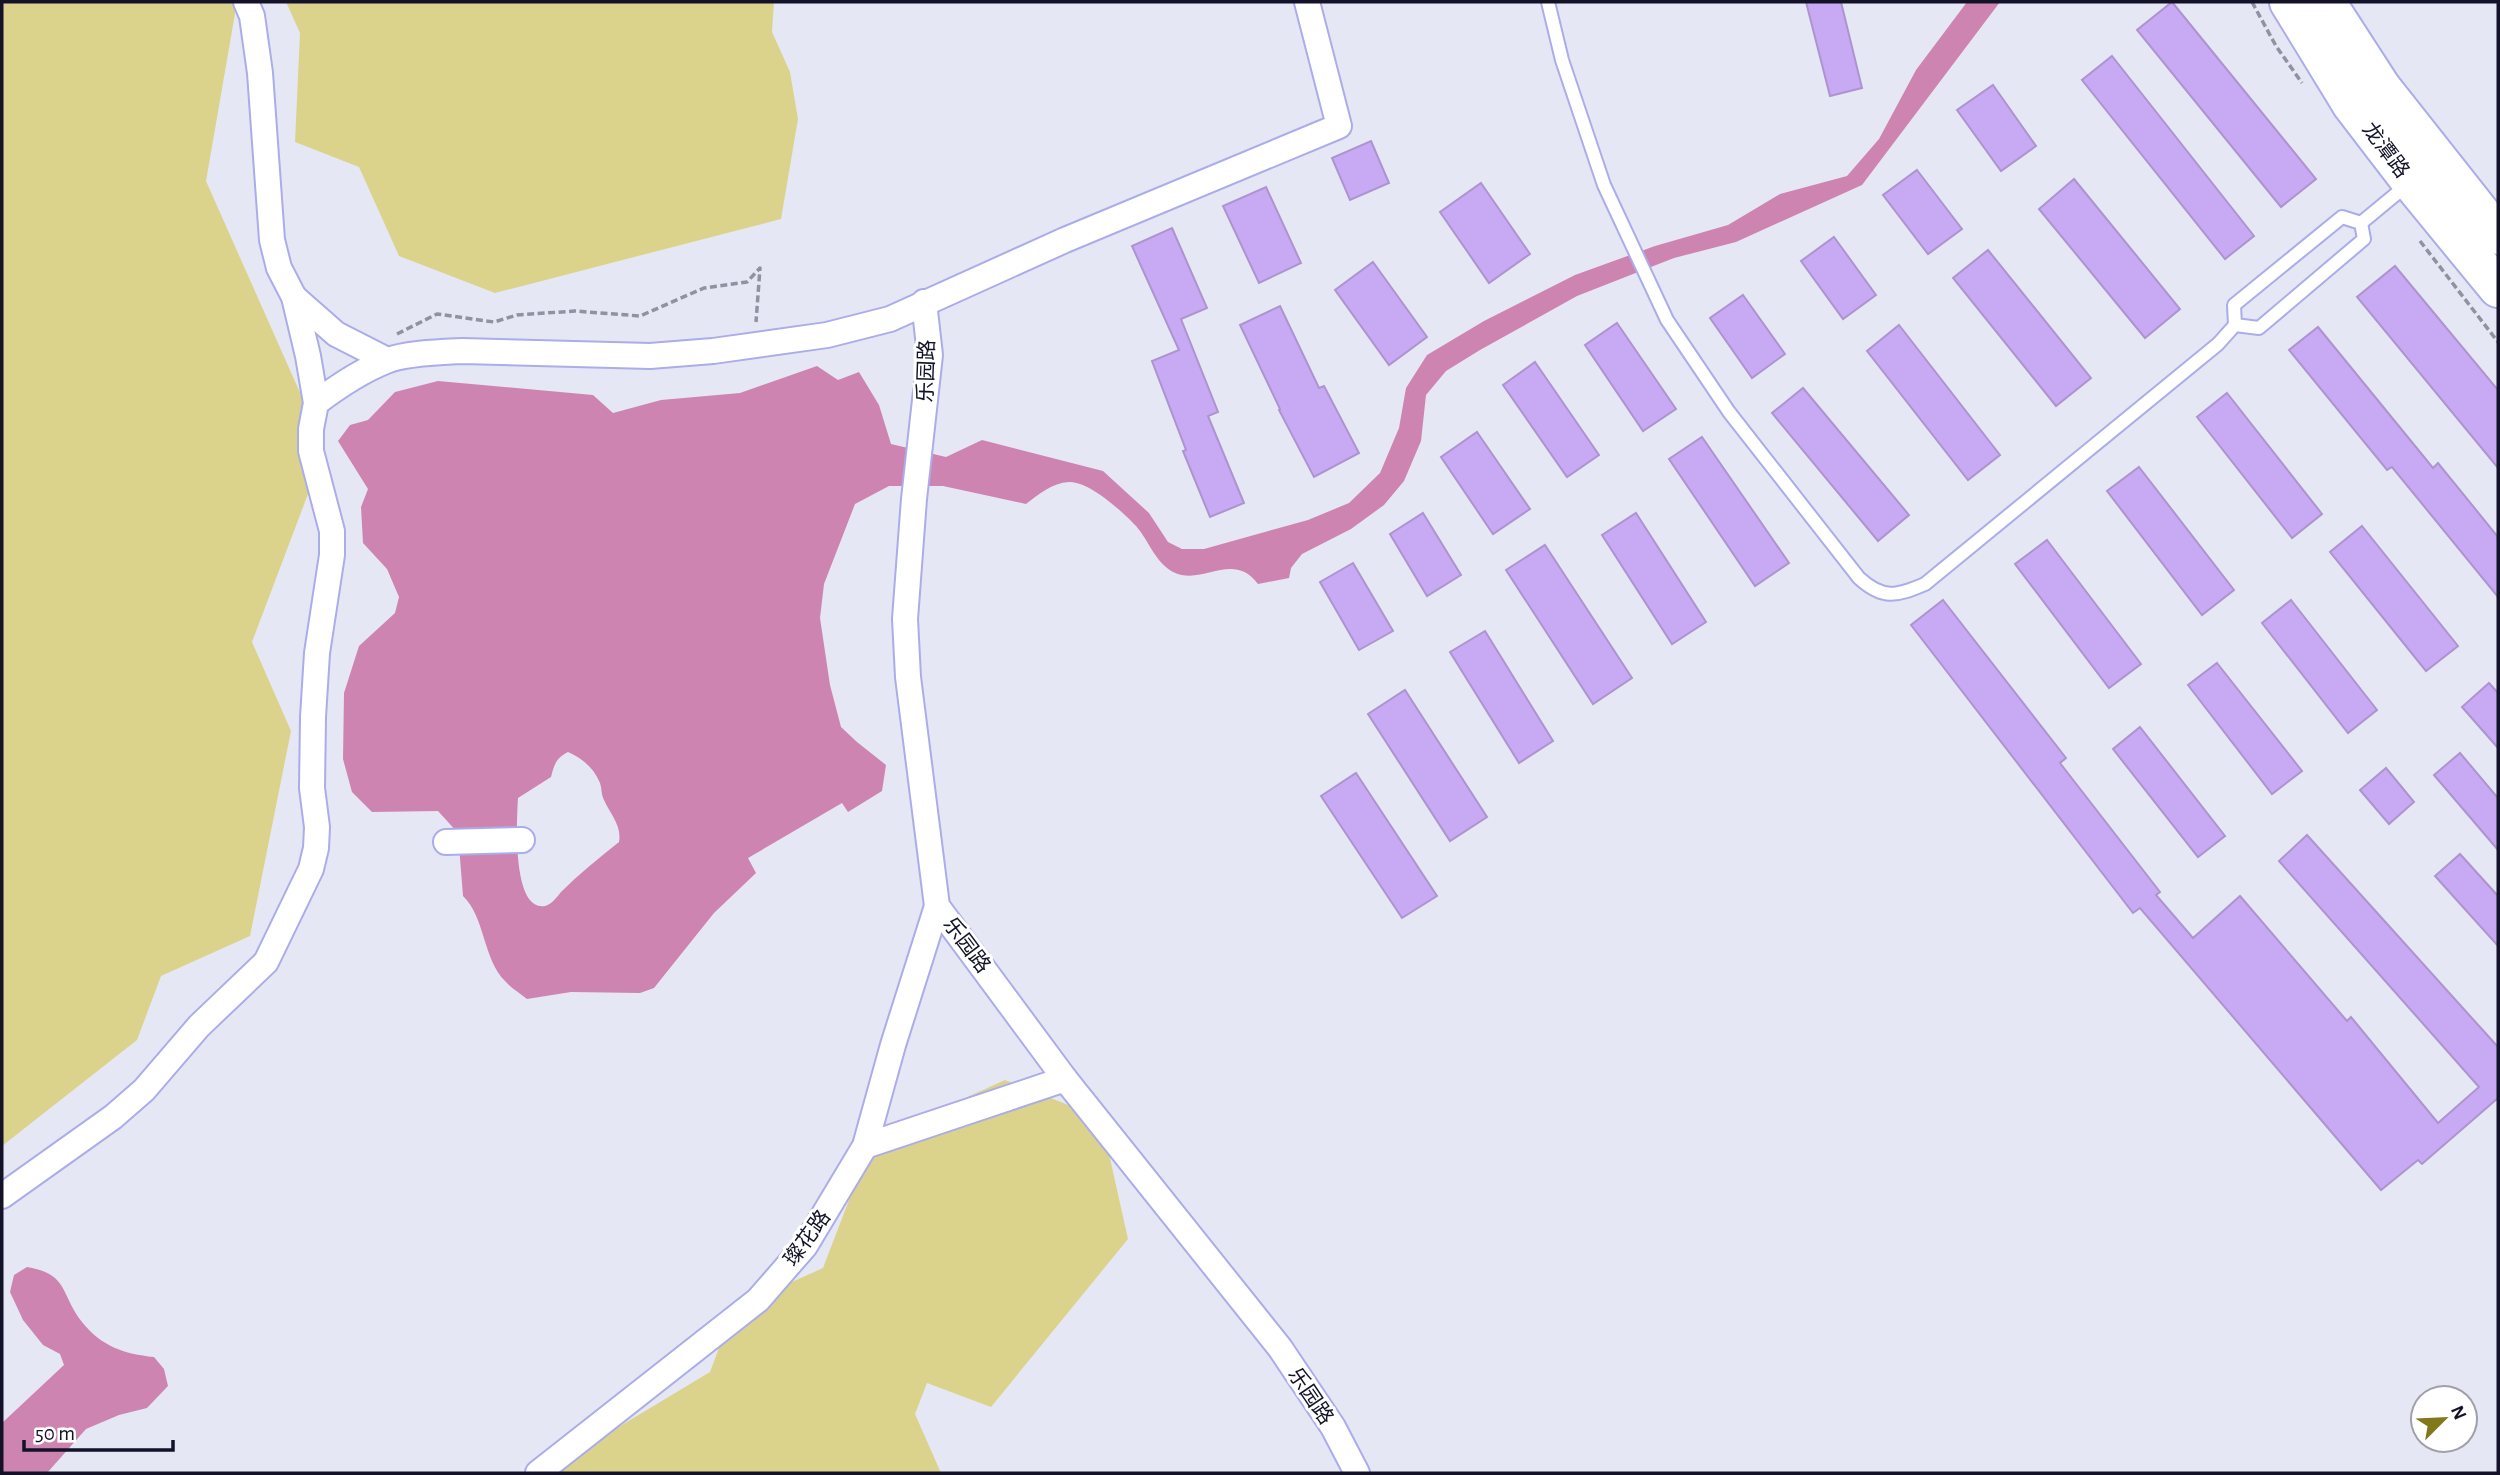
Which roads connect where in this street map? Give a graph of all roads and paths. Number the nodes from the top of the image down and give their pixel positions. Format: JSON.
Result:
{"nodes":[{"id":1,"x":246,"y":2,"type":"edge"},
{"id":2,"x":1307,"y":2,"type":"edge"},
{"id":3,"x":1548,"y":2,"type":"edge"},
{"id":4,"x":2289,"y":2,"type":"edge"},
{"id":5,"x":2326,"y":2,"type":"edge"},
{"id":6,"x":2399,"y":192,"type":"junction"},
{"id":7,"x":2361,"y":223,"type":"junction"},
{"id":8,"x":2498,"y":235,"type":"edge"},
{"id":9,"x":2498,"y":288,"type":"edge"},
{"id":10,"x":294,"y":297,"type":"junction"},
{"id":11,"x":924,"y":302,"type":"junction"},
{"id":12,"x":2235,"y":325,"type":"junction"},
{"id":13,"x":2498,"y":342,"type":"edge"},
{"id":14,"x":754,"y":346,"type":"junction"},
{"id":15,"x":387,"y":360,"type":"junction"},
{"id":16,"x":316,"y":403,"type":"junction"},
{"id":17,"x":522,"y":840,"type":"dead end"},
{"id":18,"x":446,"y":842,"type":"dead end"},
{"id":19,"x":937,"y":906,"type":"junction"},
{"id":20,"x":1065,"y":1079,"type":"junction"},
{"id":21,"x":865,"y":1146,"type":"junction"},
{"id":22,"x":2,"y":1196,"type":"edge"},
{"id":23,"x":538,"y":1473,"type":"edge"},
{"id":24,"x":1357,"y":1473,"type":"edge"}],
"edges":[{"from":1,"to":10,"type":"street"},
{"from":2,"to":11,"type":"street"},
{"from":3,"to":12,"type":"lane"},
{"from":4,"to":6,"type":"main road","name":"龙潭路"},
{"from":5,"to":8,"type":"main road","name":"龙潭路"},
{"from":6,"to":7,"type":"lane"},
{"from":6,"to":9,"type":"main road","name":"龙潭路"},
{"from":6,"to":13,"type":"path"},
{"from":7,"to":12,"type":"lane"},
{"from":7,"to":12,"type":"lane"},
{"from":10,"to":15,"type":"street"},
{"from":10,"to":16,"type":"street"},
{"from":11,"to":14,"type":"street"},
{"from":11,"to":19,"type":"street","name":"乐园路"},
{"from":14,"to":15,"type":"street"},
{"from":14,"to":15,"type":"path"},
{"from":15,"to":16,"type":"street"},
{"from":16,"to":22,"type":"street"},
{"from":17,"to":18,"type":"street"},
{"from":19,"to":20,"type":"street","name":"乐园路"},
{"from":19,"to":21,"type":"street","name":"璨花路"},
{"from":20,"to":21,"type":"street"},
{"from":20,"to":24,"type":"street","name":"乐园路"},
{"from":21,"to":23,"type":"street","name":"璨花路"}]}
